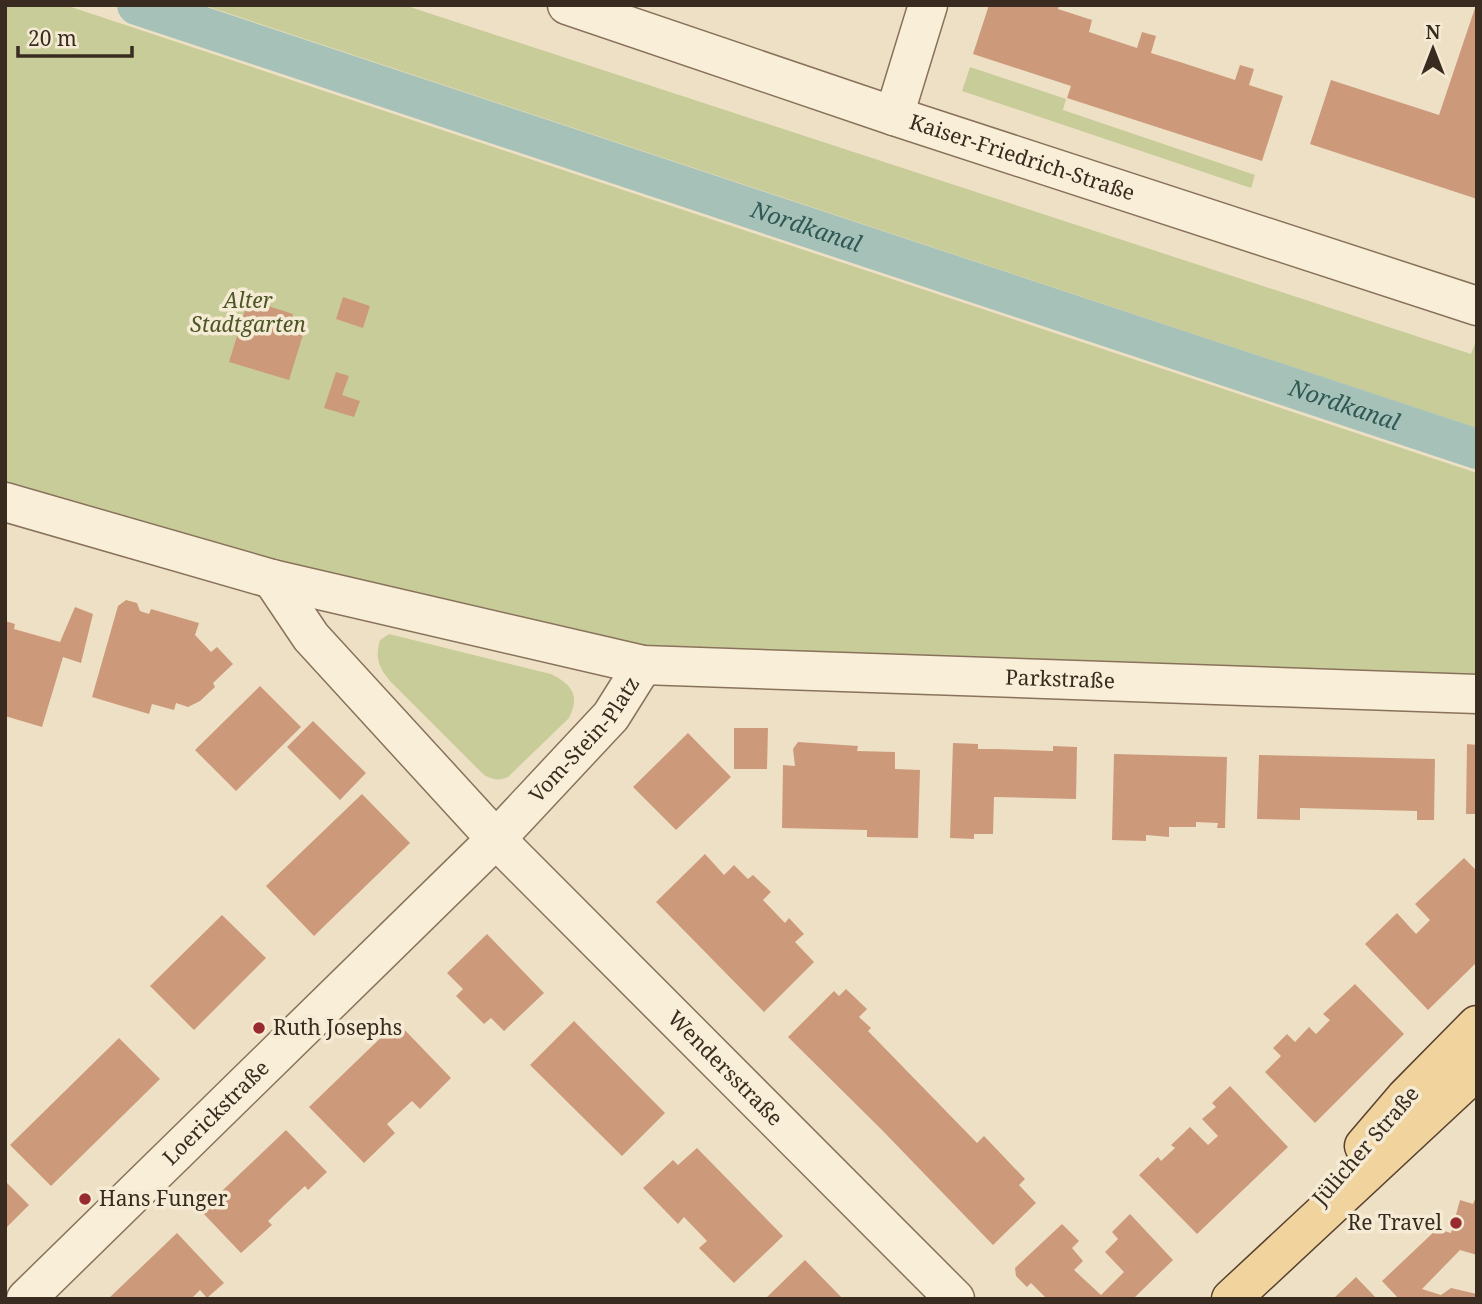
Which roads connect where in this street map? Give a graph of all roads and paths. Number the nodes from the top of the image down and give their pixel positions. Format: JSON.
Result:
{"nodes":[{"id":1,"x":567,"y":5,"type":"edge"},
{"id":2,"x":928,"y":5,"type":"edge"},
{"id":3,"x":894,"y":116,"type":"junction"},
{"id":4,"x":1477,"y":306,"type":"edge"},
{"id":5,"x":5,"y":502,"type":"edge"},
{"id":6,"x":272,"y":579,"type":"junction"},
{"id":7,"x":643,"y":665,"type":"junction"},
{"id":8,"x":1477,"y":694,"type":"edge"},
{"id":9,"x":496,"y":839,"type":"junction"},
{"id":10,"x":1477,"y":1025,"type":"edge"},
{"id":11,"x":1470,"y":1082,"type":"edge"},
{"id":12,"x":1259,"y":1271,"type":"junction"},
{"id":13,"x":26,"y":1299,"type":"edge"},
{"id":14,"x":955,"y":1299,"type":"edge"},
{"id":15,"x":1231,"y":1299,"type":"edge"}],
"edges":[{"from":1,"to":3,"type":"street","name":"Kaiser-Friedrich-Straße"},
{"from":2,"to":3,"type":"street"},
{"from":3,"to":4,"type":"street","name":"Kaiser-Friedrich-Straße"},
{"from":5,"to":6,"type":"street","name":"Vom-Stein-Platz"},
{"from":6,"to":7,"type":"street","name":"Vom-Stein-Platz"},
{"from":6,"to":9,"type":"street"},
{"from":7,"to":8,"type":"street","name":"Parkstraße"},
{"from":7,"to":9,"type":"street","name":"Vom-Stein-Platz"},
{"from":9,"to":13,"type":"street","name":"Loerickstraße"},
{"from":9,"to":14,"type":"street","name":"Wendersstraße"},
{"from":10,"to":12,"type":"main road","name":"Jülicher Straße"},
{"from":11,"to":12,"type":"main road","name":"Jülicher Straße"},
{"from":12,"to":15,"type":"main road","name":"Jülicher Straße"}]}
